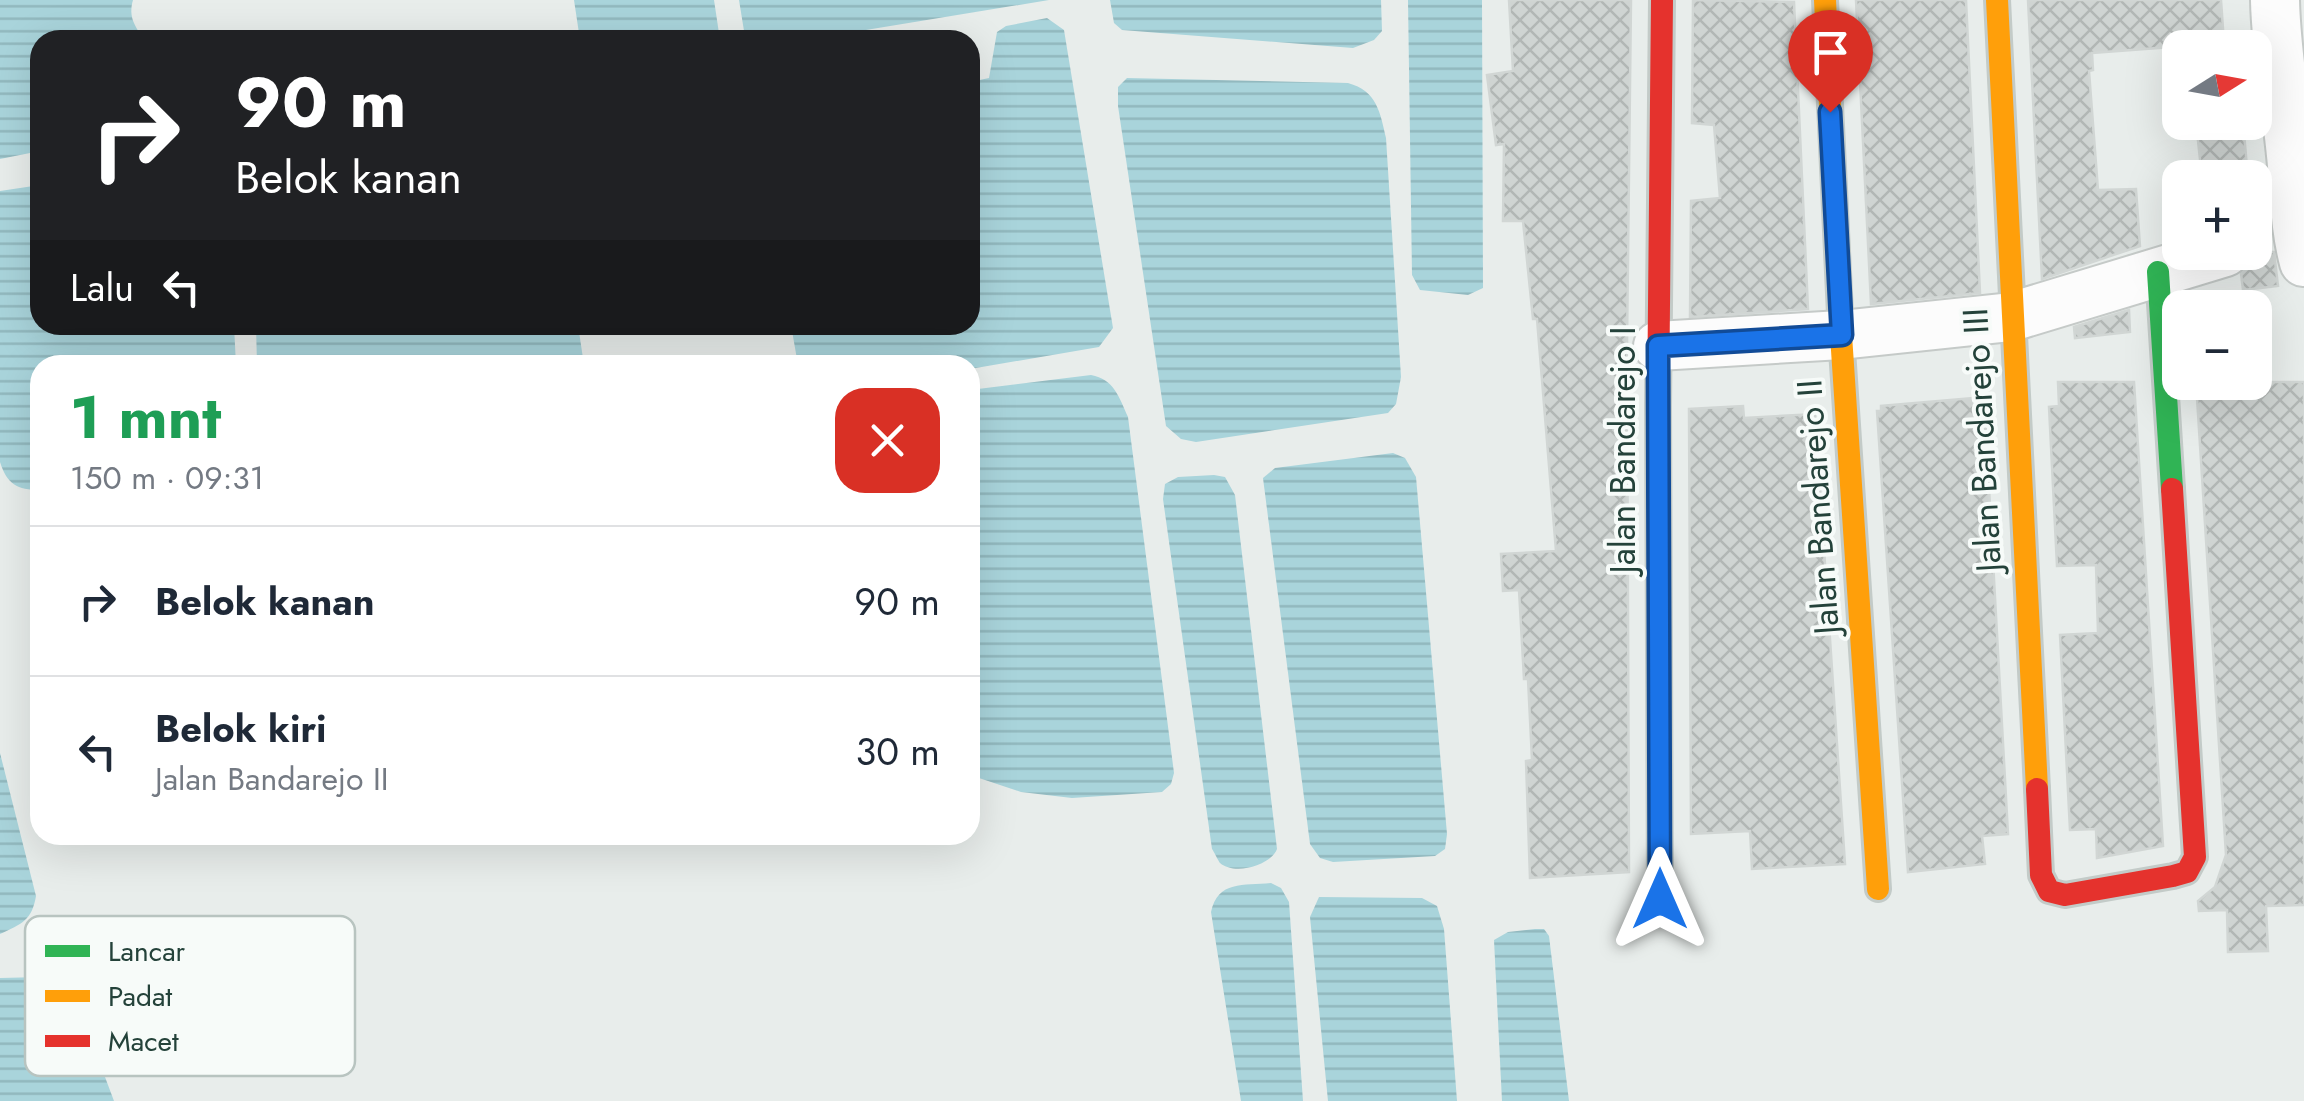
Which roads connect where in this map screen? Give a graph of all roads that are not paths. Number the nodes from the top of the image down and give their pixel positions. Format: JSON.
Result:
{"nodes":[{"id":1,"x":1662,"y":0,"type":"edge"},
{"id":2,"x":1825,"y":0,"type":"edge"},
{"id":3,"x":1997,"y":0,"type":"edge"},
{"id":4,"x":2275,"y":0,"type":"edge"},
{"id":5,"x":2285,"y":246,"type":"edge"},
{"id":6,"x":2165,"y":270,"type":"edge"},
{"id":7,"x":2158,"y":272,"type":"junction"},
{"id":8,"x":2011,"y":317,"type":"junction"},
{"id":9,"x":1842,"y":335,"type":"junction"},
{"id":10,"x":1658,"y":346,"type":"junction"},
{"id":11,"x":1878,"y":889,"type":"dead end"},
{"id":12,"x":1660,"y":899,"type":"dead end"}],
"edges":[{"from":1,"to":10,"type":"street","name":"Jalan Bandarejo I"},
{"from":2,"to":9,"type":"street","name":"Jalan Bandarejo II"},
{"from":3,"to":8,"type":"street","name":"Jalan Bandarejo III"},
{"from":4,"to":5,"type":"street"},
{"from":6,"to":7,"type":"street"},
{"from":7,"to":8,"type":"street"},
{"from":7,"to":8,"type":"street","name":"Jalan Bandarejo III"},
{"from":8,"to":9,"type":"street"},
{"from":9,"to":10,"type":"street"},
{"from":9,"to":11,"type":"street","name":"Jalan Bandarejo II"},
{"from":10,"to":12,"type":"street","name":"Jalan Bandarejo I"}]}
